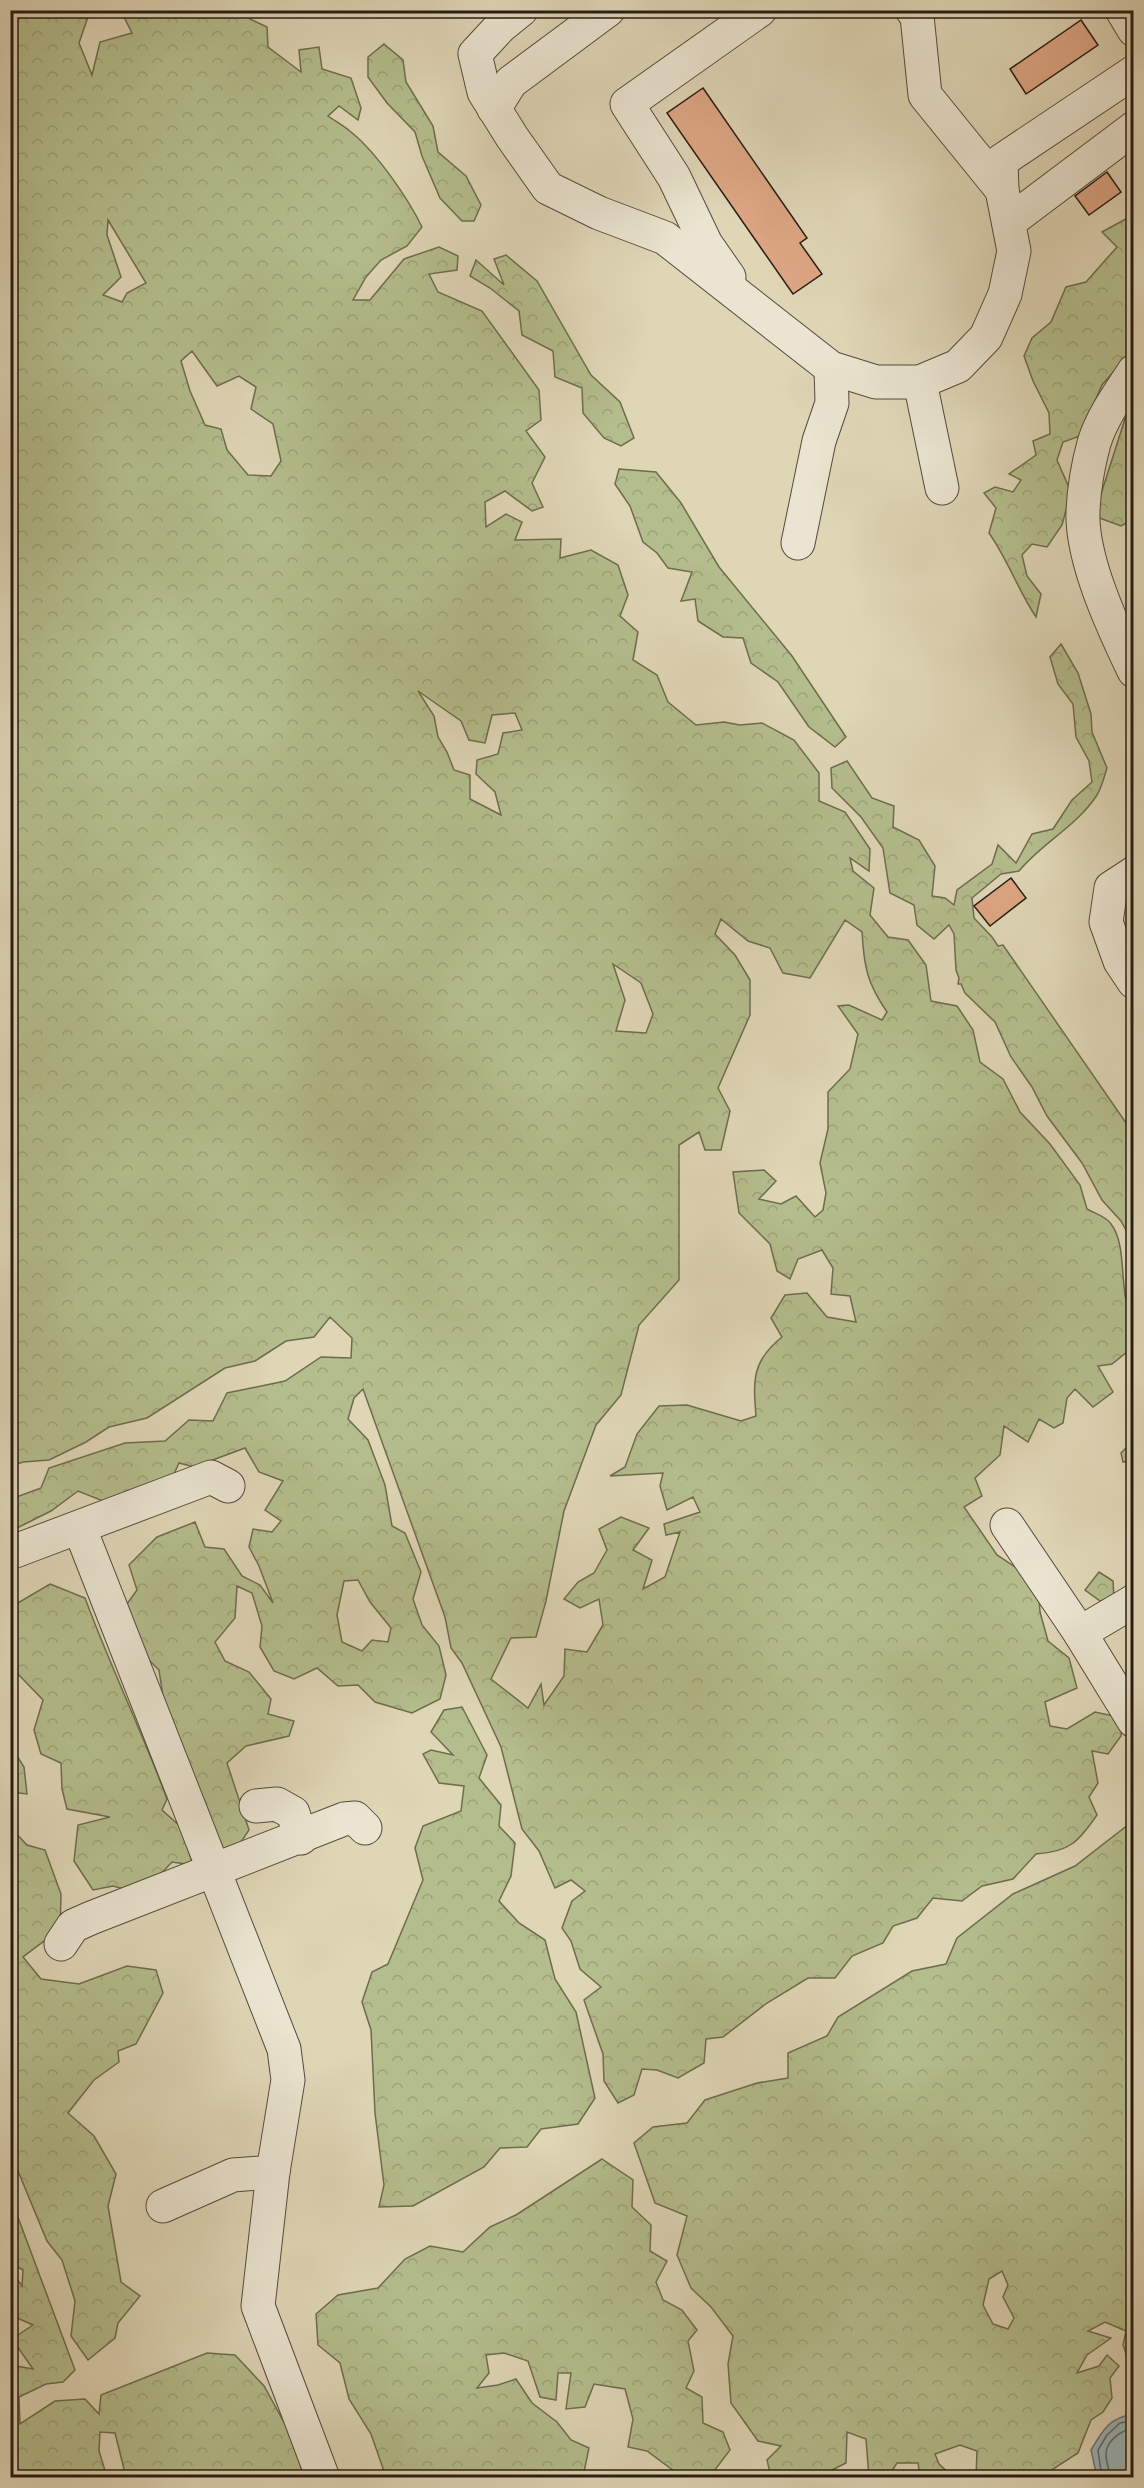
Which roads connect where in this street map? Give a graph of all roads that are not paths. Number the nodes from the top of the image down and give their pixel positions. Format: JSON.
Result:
{"nodes":[{"id":1,"x":521,"y":10,"type":"edge"},
{"id":2,"x":608,"y":10,"type":"edge"},
{"id":3,"x":760,"y":10,"type":"edge"},
{"id":4,"x":912,"y":10,"type":"edge"},
{"id":5,"x":1122,"y":10,"type":"edge"},
{"id":6,"x":1134,"y":30,"type":"edge"},
{"id":7,"x":1134,"y":72,"type":"edge"},
{"id":8,"x":494,"y":109,"type":"junction"},
{"id":9,"x":1134,"y":128,"type":"edge"},
{"id":10,"x":1002,"y":190,"type":"junction"},
{"id":11,"x":1009,"y":222,"type":"junction"},
{"id":12,"x":745,"y":299,"type":"junction"},
{"id":13,"x":831,"y":368,"type":"junction"},
{"id":14,"x":1134,"y":371,"type":"edge"},
{"id":15,"x":920,"y":382,"type":"junction"},
{"id":16,"x":942,"y":488,"type":"dead end"},
{"id":17,"x":798,"y":543,"type":"dead end"},
{"id":18,"x":1134,"y":671,"type":"edge"},
{"id":19,"x":1134,"y":873,"type":"edge"},
{"id":20,"x":1134,"y":982,"type":"edge"},
{"id":21,"x":228,"y":1486,"type":"dead end"},
{"id":22,"x":1007,"y":1525,"type":"dead end"},
{"id":23,"x":80,"y":1529,"type":"junction"},
{"id":24,"x":10,"y":1553,"type":"edge"},
{"id":25,"x":1134,"y":1601,"type":"edge"},
{"id":26,"x":1080,"y":1633,"type":"junction"},
{"id":27,"x":1134,"y":1721,"type":"edge"},
{"id":28,"x":256,"y":1806,"type":"dead end"},
{"id":29,"x":365,"y":1828,"type":"dead end"},
{"id":30,"x":301,"y":1838,"type":"junction"},
{"id":31,"x":212,"y":1871,"type":"junction"},
{"id":32,"x":61,"y":1944,"type":"dead end"},
{"id":33,"x":273,"y":2172,"type":"junction"},
{"id":34,"x":163,"y":2206,"type":"dead end"},
{"id":35,"x":323,"y":2478,"type":"edge"}],
"edges":[{"from":1,"to":8,"type":"street"},
{"from":2,"to":8,"type":"street"},
{"from":3,"to":12,"type":"street"},
{"from":4,"to":10,"type":"street"},
{"from":5,"to":6,"type":"street"},
{"from":7,"to":10,"type":"street"},
{"from":8,"to":12,"type":"street"},
{"from":9,"to":11,"type":"street"},
{"from":10,"to":11,"type":"street"},
{"from":11,"to":15,"type":"street"},
{"from":12,"to":13,"type":"street"},
{"from":13,"to":15,"type":"street"},
{"from":13,"to":17,"type":"street"},
{"from":14,"to":18,"type":"street"},
{"from":15,"to":16,"type":"street"},
{"from":19,"to":20,"type":"street"},
{"from":21,"to":23,"type":"street"},
{"from":22,"to":26,"type":"street"},
{"from":23,"to":24,"type":"street"},
{"from":23,"to":31,"type":"street"},
{"from":25,"to":26,"type":"street"},
{"from":26,"to":27,"type":"street"},
{"from":28,"to":30,"type":"street"},
{"from":29,"to":30,"type":"street"},
{"from":30,"to":31,"type":"street"},
{"from":31,"to":32,"type":"street"},
{"from":31,"to":33,"type":"street"},
{"from":33,"to":34,"type":"street"},
{"from":33,"to":35,"type":"street"}]}
